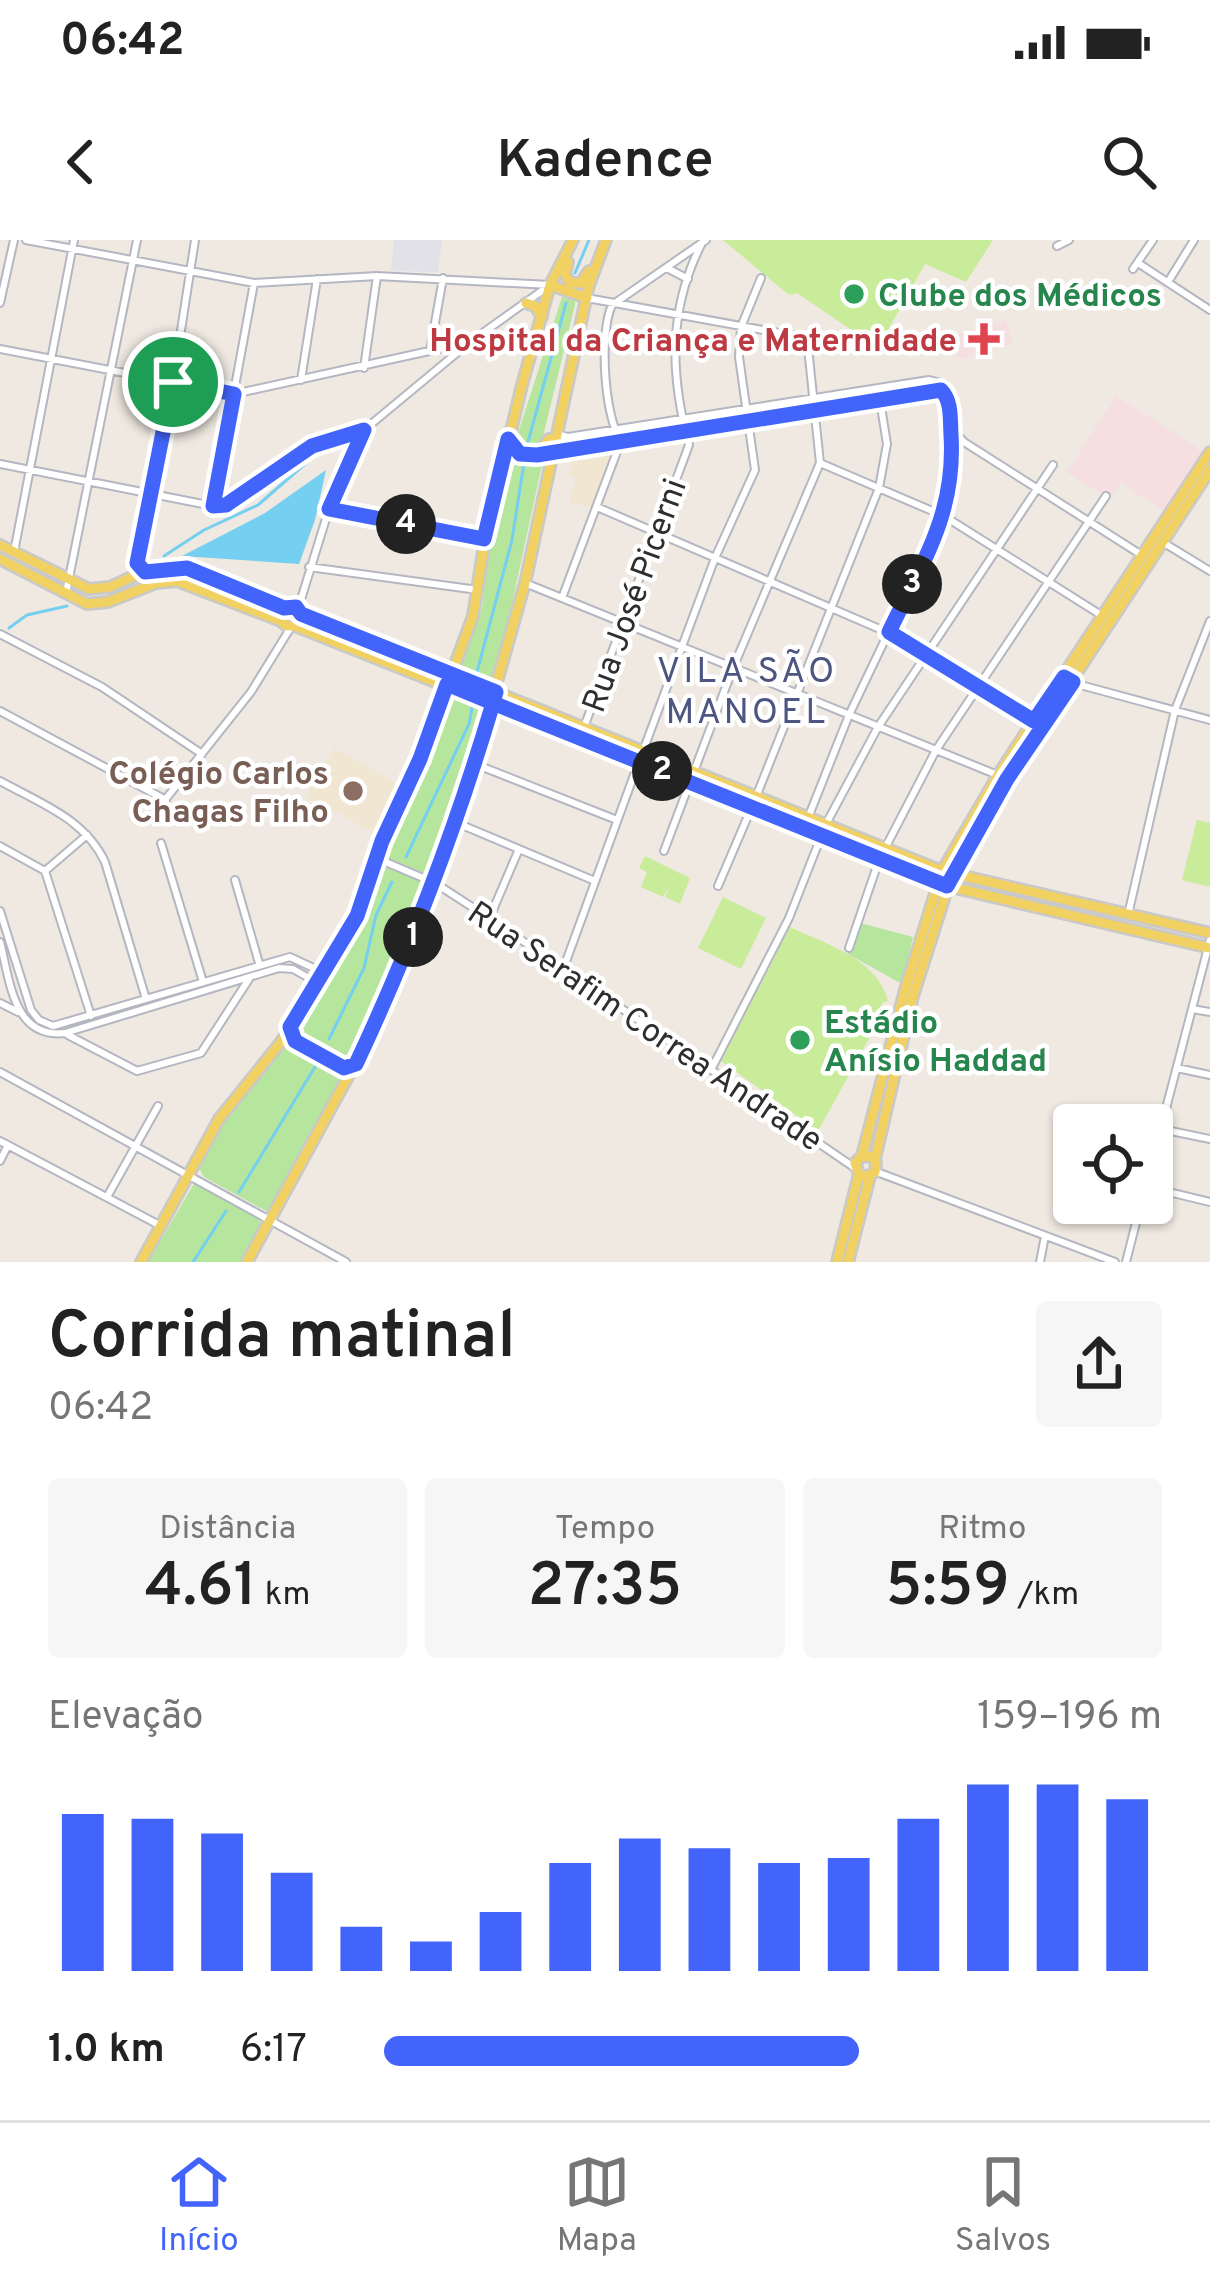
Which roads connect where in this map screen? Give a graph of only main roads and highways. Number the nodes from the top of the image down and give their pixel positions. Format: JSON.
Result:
{"nodes":[{"id":1,"x":574,"y":240,"type":"edge"},
{"id":2,"x":606,"y":240,"type":"edge"},
{"id":3,"x":597,"y":263,"type":"junction"},
{"id":4,"x":544,"y":283,"type":"junction"},
{"id":5,"x":587,"y":298,"type":"junction"},
{"id":6,"x":526,"y":303,"type":"road end"},
{"id":7,"x":542,"y":317,"type":"junction"},
{"id":8,"x":560,"y":416,"type":"junction"},
{"id":9,"x":508,"y":439,"type":"junction"},
{"id":10,"x":553,"y":451,"type":"junction"},
{"id":11,"x":1210,"y":452,"type":"edge"},
{"id":12,"x":526,"y":455,"type":"junction"},
{"id":13,"x":1210,"y":470,"type":"edge"},
{"id":14,"x":0,"y":545,"type":"edge"},
{"id":15,"x":1147,"y":558,"type":"junction"},
{"id":16,"x":0,"y":559,"type":"edge"},
{"id":17,"x":294,"y":607,"type":"junction"},
{"id":18,"x":287,"y":626,"type":"junction"},
{"id":19,"x":431,"y":672,"type":"junction"},
{"id":20,"x":448,"y":679,"type":"junction"},
{"id":21,"x":494,"y":698,"type":"junction"},
{"id":22,"x":754,"y":802,"type":"junction"},
{"id":23,"x":824,"y":830,"type":"junction"},
{"id":24,"x":945,"y":878,"type":"junction"},
{"id":25,"x":996,"y":891,"type":"junction"},
{"id":26,"x":1075,"y":903,"type":"junction"},
{"id":27,"x":1070,"y":915,"type":"junction"},
{"id":28,"x":1128,"y":915,"type":"junction"},
{"id":29,"x":1160,"y":922,"type":"junction"},
{"id":30,"x":1125,"y":928,"type":"junction"},
{"id":31,"x":1156,"y":935,"type":"junction"},
{"id":32,"x":1209,"y":942,"type":"edge"},
{"id":33,"x":909,"y":995,"type":"junction"},
{"id":34,"x":290,"y":1027,"type":"junction"},
{"id":35,"x":295,"y":1041,"type":"junction"},
{"id":36,"x":281,"y":1042,"type":"junction"},
{"id":37,"x":349,"y":1071,"type":"junction"},
{"id":38,"x":861,"y":1167,"type":"junction"},
{"id":39,"x":141,"y":1262,"type":"edge"},
{"id":40,"x":247,"y":1262,"type":"edge"},
{"id":41,"x":837,"y":1262,"type":"edge"},
{"id":42,"x":848,"y":1262,"type":"edge"}],
"edges":[{"from":1,"to":3,"type":"main road"},
{"from":1,"to":4,"type":"main road"},
{"from":2,"to":3,"type":"main road"},
{"from":3,"to":5,"type":"main road"},
{"from":4,"to":5,"type":"main road"},
{"from":4,"to":7,"type":"main road"},
{"from":5,"to":8,"type":"main road"},
{"from":6,"to":7,"type":"main road"},
{"from":7,"to":9,"type":"main road"},
{"from":8,"to":10,"type":"main road"},
{"from":8,"to":12,"type":"main road"},
{"from":9,"to":12,"type":"main road"},
{"from":9,"to":20,"type":"main road"},
{"from":10,"to":12,"type":"main road"},
{"from":10,"to":21,"type":"main road"},
{"from":11,"to":15,"type":"main road"},
{"from":13,"to":15,"type":"main road"},
{"from":14,"to":17,"type":"main road"},
{"from":15,"to":24,"type":"main road"},
{"from":16,"to":18,"type":"main road"},
{"from":17,"to":18,"type":"main road"},
{"from":17,"to":18,"type":"main road"},
{"from":17,"to":19,"type":"main road"},
{"from":18,"to":19,"type":"main road"},
{"from":19,"to":20,"type":"main road"},
{"from":20,"to":21,"type":"main road"},
{"from":20,"to":34,"type":"main road"},
{"from":21,"to":22,"type":"main road"},
{"from":21,"to":37,"type":"main road"},
{"from":22,"to":23,"type":"main road"},
{"from":22,"to":23,"type":"main road"},
{"from":23,"to":24,"type":"main road"},
{"from":24,"to":25,"type":"main road"},
{"from":24,"to":33,"type":"main road"},
{"from":25,"to":26,"type":"main road"},
{"from":25,"to":27,"type":"main road"},
{"from":26,"to":27,"type":"main road"},
{"from":26,"to":28,"type":"main road"},
{"from":27,"to":30,"type":"main road"},
{"from":28,"to":29,"type":"main road"},
{"from":28,"to":30,"type":"main road"},
{"from":29,"to":31,"type":"main road"},
{"from":29,"to":32,"type":"main road"},
{"from":30,"to":31,"type":"main road"},
{"from":31,"to":32,"type":"main road"},
{"from":33,"to":38,"type":"main road"},
{"from":33,"to":38,"type":"main road"},
{"from":34,"to":35,"type":"main road"},
{"from":34,"to":36,"type":"main road"},
{"from":35,"to":36,"type":"main road"},
{"from":35,"to":37,"type":"main road"},
{"from":36,"to":39,"type":"main road"},
{"from":37,"to":40,"type":"main road"},
{"from":38,"to":41,"type":"main road"},
{"from":38,"to":42,"type":"main road"}]}
